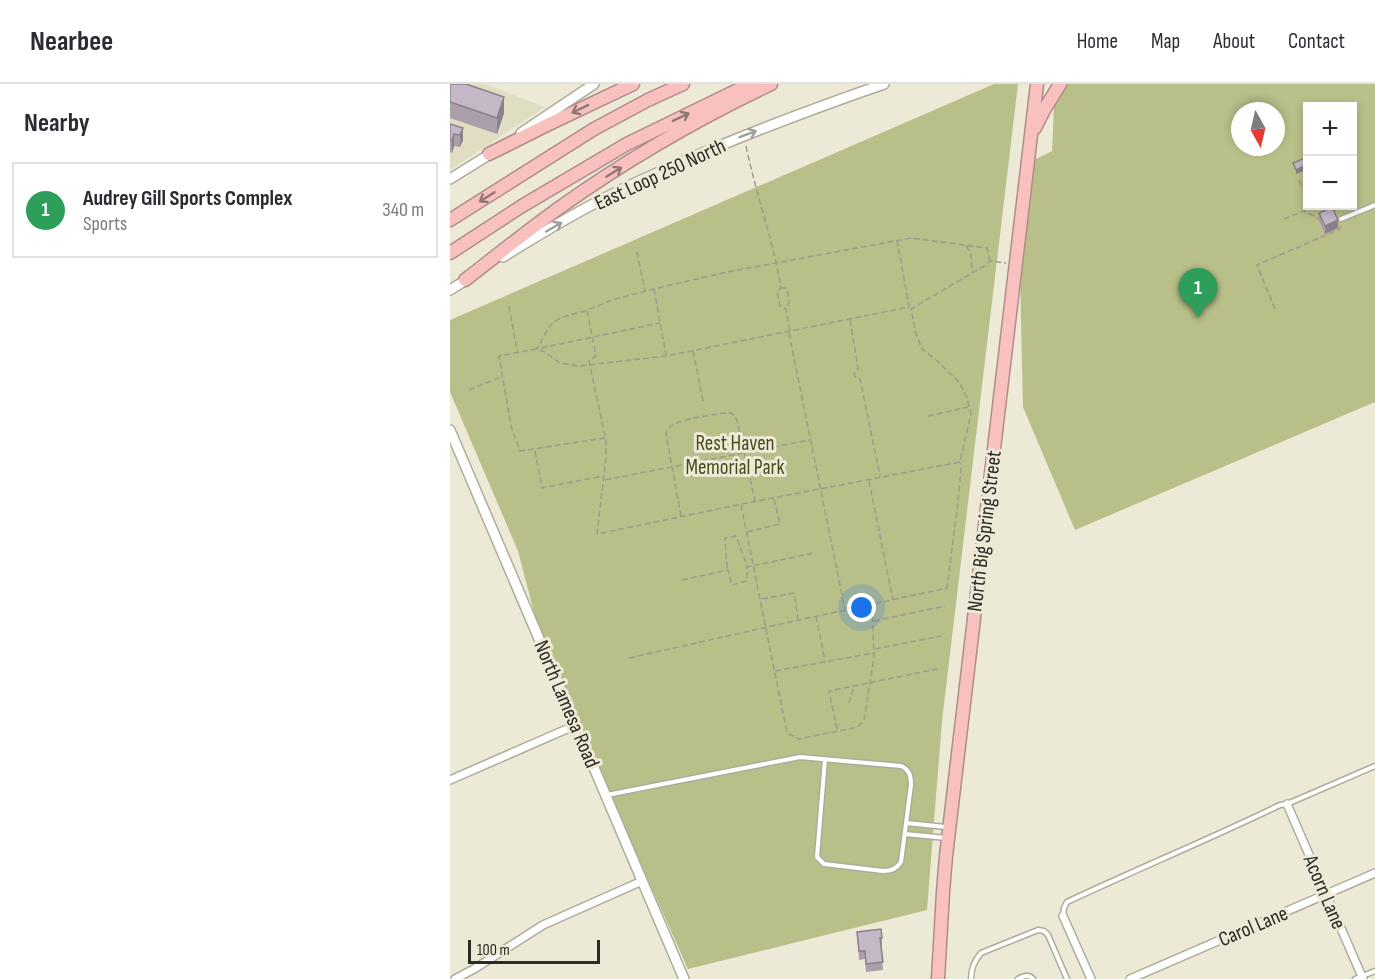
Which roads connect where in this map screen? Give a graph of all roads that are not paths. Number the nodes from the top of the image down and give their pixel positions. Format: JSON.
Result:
{"nodes":[{"id":1,"x":593,"y":84,"type":"edge"},
{"id":2,"x":633,"y":84,"type":"edge"},
{"id":3,"x":683,"y":84,"type":"edge"},
{"id":4,"x":750,"y":84,"type":"edge"},
{"id":5,"x":771,"y":84,"type":"edge"},
{"id":6,"x":884,"y":84,"type":"edge"},
{"id":7,"x":1026,"y":84,"type":"edge"},
{"id":8,"x":1037,"y":84,"type":"edge"},
{"id":9,"x":1060,"y":84,"type":"edge"},
{"id":10,"x":1033,"y":116,"type":"junction"},
{"id":11,"x":1031,"y":138,"type":"junction"},
{"id":12,"x":489,"y":154,"type":"junction"},
{"id":13,"x":450,"y":179,"type":"edge"},
{"id":14,"x":1375,"y":205,"type":"edge"},
{"id":15,"x":1341,"y":219,"type":"road end"},
{"id":16,"x":450,"y":220,"type":"edge"},
{"id":17,"x":450,"y":253,"type":"edge"},
{"id":18,"x":465,"y":280,"type":"junction"},
{"id":19,"x":450,"y":290,"type":"edge"},
{"id":20,"x":450,"y":430,"type":"edge"},
{"id":21,"x":576,"y":725,"type":"junction"},
{"id":22,"x":825,"y":759,"type":"junction"},
{"id":23,"x":1375,"y":766,"type":"edge"},
{"id":24,"x":450,"y":780,"type":"edge"},
{"id":25,"x":606,"y":795,"type":"junction"},
{"id":26,"x":1287,"y":804,"type":"junction"},
{"id":27,"x":906,"y":823,"type":"junction"},
{"id":28,"x":950,"y":833,"type":"junction"},
{"id":29,"x":905,"y":834,"type":"junction"},
{"id":30,"x":1375,"y":873,"type":"edge"},
{"id":31,"x":642,"y":881,"type":"junction"},
{"id":32,"x":1326,"y":894,"type":"junction"},
{"id":33,"x":1063,"y":916,"type":"joint"},
{"id":34,"x":1375,"y":970,"type":"edge"},
{"id":35,"x":1360,"y":978,"type":"edge"},
{"id":36,"x":455,"y":979,"type":"edge"},
{"id":37,"x":684,"y":979,"type":"edge"},
{"id":38,"x":938,"y":979,"type":"edge"},
{"id":39,"x":971,"y":979,"type":"edge"},
{"id":40,"x":1018,"y":979,"type":"edge"},
{"id":41,"x":1033,"y":979,"type":"edge"},
{"id":42,"x":1067,"y":979,"type":"edge"},
{"id":43,"x":1091,"y":979,"type":"edge"},
{"id":44,"x":1130,"y":979,"type":"edge"}],
"edges":[{"from":1,"to":12,"type":"main road"},
{"from":2,"to":12,"type":"highway","one_way":true},
{"from":3,"to":16,"type":"highway","one_way":true},
{"from":17,"to":4,"type":"highway","one_way":true},
{"from":18,"to":5,"type":"highway","one_way":true},
{"from":18,"to":6,"type":"main road","name":"East Loop 250 North","one_way":true},
{"from":7,"to":10,"type":"highway"},
{"from":8,"to":10,"type":"highway","name":"North Big Spring Street"},
{"from":9,"to":11,"type":"highway"},
{"from":10,"to":11,"type":"highway","name":"North Big Spring Street"},
{"from":11,"to":28,"type":"highway","name":"North Big Spring Street"},
{"from":12,"to":13,"type":"main road"},
{"from":14,"to":15,"type":"lane"},
{"from":18,"to":19,"type":"main road","name":"East Loop 250 North"},
{"from":20,"to":21,"type":"main road","name":"North Lamesa Road"},
{"from":21,"to":24,"type":"street"},
{"from":21,"to":25,"type":"main road","name":"North Lamesa Road"},
{"from":22,"to":25,"type":"lane"},
{"from":22,"to":27,"type":"lane"},
{"from":22,"to":29,"type":"lane"},
{"from":23,"to":26,"type":"lane"},
{"from":25,"to":31,"type":"main road","name":"North Lamesa Road"},
{"from":26,"to":32,"type":"street","name":"Acorn Lane"},
{"from":26,"to":33,"type":"lane"},
{"from":27,"to":28,"type":"lane"},
{"from":27,"to":29,"type":"lane"},
{"from":28,"to":29,"type":"lane"},
{"from":28,"to":38,"type":"highway","name":"North Big Spring Street"},
{"from":30,"to":32,"type":"street","name":"Carol Lane"},
{"from":31,"to":36,"type":"street"},
{"from":31,"to":37,"type":"main road","name":"North Lamesa Road"},
{"from":32,"to":35,"type":"street","name":"Acorn Lane"},
{"from":32,"to":44,"type":"street","name":"Carol Lane"},
{"from":33,"to":43,"type":"street"},
{"from":34,"to":35,"type":"lane"},
{"from":39,"to":42,"type":"lane"},
{"from":40,"to":41,"type":"lane"}]}
